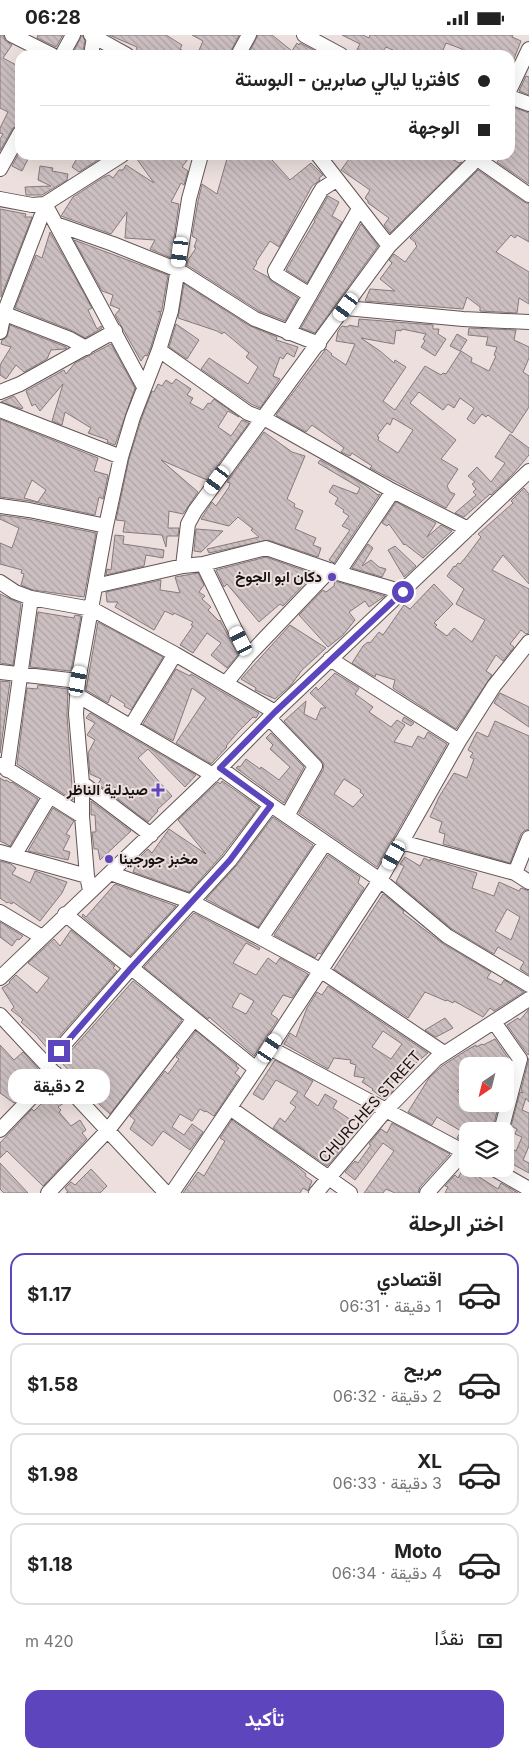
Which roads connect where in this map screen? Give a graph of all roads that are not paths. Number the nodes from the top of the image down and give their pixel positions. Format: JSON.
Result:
{"nodes":[{"id":1,"x":12,"y":35,"type":"edge"},
{"id":2,"x":74,"y":35,"type":"edge"},
{"id":3,"x":249,"y":35,"type":"edge"},
{"id":4,"x":304,"y":35,"type":"edge"},
{"id":5,"x":93,"y":36,"type":"edge"},
{"id":6,"x":529,"y":49,"type":"edge"},
{"id":7,"x":42,"y":50,"type":"edge"},
{"id":8,"x":65,"y":50,"type":"edge"},
{"id":9,"x":92,"y":50,"type":"edge"},
{"id":10,"x":118,"y":50,"type":"edge"},
{"id":11,"x":241,"y":50,"type":"edge"},
{"id":12,"x":332,"y":50,"type":"edge"},
{"id":13,"x":515,"y":78,"type":"edge"},
{"id":14,"x":515,"y":99,"type":"edge"},
{"id":15,"x":529,"y":104,"type":"edge"},
{"id":16,"x":15,"y":142,"type":"edge"},
{"id":17,"x":115,"y":160,"type":"edge"},
{"id":18,"x":200,"y":160,"type":"edge"},
{"id":19,"x":322,"y":160,"type":"edge"},
{"id":20,"x":474,"y":160,"type":"edge"},
{"id":21,"x":482,"y":160,"type":"edge"},
{"id":22,"x":0,"y":169,"type":"edge"},
{"id":23,"x":336,"y":179,"type":"junction"},
{"id":24,"x":529,"y":195,"type":"edge"},
{"id":25,"x":0,"y":199,"type":"edge"},
{"id":26,"x":46,"y":206,"type":"junction"},
{"id":27,"x":359,"y":209,"type":"junction"},
{"id":28,"x":56,"y":224,"type":"junction"},
{"id":29,"x":389,"y":246,"type":"junction"},
{"id":30,"x":178,"y":270,"type":"junction"},
{"id":31,"x":310,"y":295,"type":"junction"},
{"id":32,"x":346,"y":307,"type":"junction"},
{"id":33,"x":2,"y":312,"type":"edge"},
{"id":34,"x":529,"y":322,"type":"edge"},
{"id":35,"x":115,"y":331,"type":"junction"},
{"id":36,"x":0,"y":332,"type":"edge"},
{"id":37,"x":288,"y":333,"type":"junction"},
{"id":38,"x":318,"y":344,"type":"junction"},
{"id":39,"x":86,"y":348,"type":"junction"},
{"id":40,"x":158,"y":350,"type":"junction"},
{"id":41,"x":144,"y":387,"type":"junction"},
{"id":42,"x":0,"y":392,"type":"edge"},
{"id":43,"x":0,"y":410,"type":"edge"},
{"id":44,"x":262,"y":419,"type":"junction"},
{"id":45,"x":121,"y":457,"type":"junction"},
{"id":46,"x":529,"y":471,"type":"edge"},
{"id":47,"x":393,"y":491,"type":"junction"},
{"id":48,"x":0,"y":506,"type":"edge"},
{"id":49,"x":106,"y":526,"type":"junction"},
{"id":50,"x":468,"y":529,"type":"junction"},
{"id":51,"x":203,"y":564,"type":"junction"},
{"id":52,"x":183,"y":566,"type":"junction"},
{"id":53,"x":334,"y":572,"type":"junction"},
{"id":54,"x":0,"y":582,"type":"edge"},
{"id":55,"x":95,"y":586,"type":"junction"},
{"id":56,"x":403,"y":592,"type":"junction"},
{"id":57,"x":31,"y":598,"type":"junction"},
{"id":58,"x":92,"y":609,"type":"junction"},
{"id":59,"x":529,"y":642,"type":"edge"},
{"id":60,"x":176,"y":654,"type":"junction"},
{"id":61,"x":248,"y":656,"type":"junction"},
{"id":62,"x":330,"y":659,"type":"junction"},
{"id":63,"x":514,"y":660,"type":"junction"},
{"id":64,"x":529,"y":664,"type":"edge"},
{"id":65,"x":0,"y":671,"type":"edge"},
{"id":66,"x":21,"y":674,"type":"junction"},
{"id":67,"x":226,"y":683,"type":"junction"},
{"id":68,"x":78,"y":688,"type":"junction"},
{"id":69,"x":272,"y":715,"type":"junction"},
{"id":70,"x":131,"y":726,"type":"junction"},
{"id":71,"x":459,"y":741,"type":"junction"},
{"id":72,"x":2,"y":766,"type":"edge"},
{"id":73,"x":217,"y":771,"type":"junction"},
{"id":74,"x":82,"y":783,"type":"junction"},
{"id":75,"x":50,"y":795,"type":"junction"},
{"id":76,"x":271,"y":805,"type":"junction"},
{"id":77,"x":82,"y":815,"type":"junction"},
{"id":78,"x":287,"y":816,"type":"junction"},
{"id":79,"x":151,"y":835,"type":"junction"},
{"id":80,"x":529,"y":838,"type":"edge"},
{"id":81,"x":401,"y":842,"type":"junction"},
{"id":82,"x":326,"y":843,"type":"junction"},
{"id":83,"x":0,"y":852,"type":"edge"},
{"id":84,"x":14,"y":856,"type":"junction"},
{"id":85,"x":110,"y":873,"type":"junction"},
{"id":86,"x":515,"y":873,"type":"junction"},
{"id":87,"x":87,"y":876,"type":"junction"},
{"id":88,"x":380,"y":880,"type":"junction"},
{"id":89,"x":529,"y":882,"type":"edge"},
{"id":90,"x":90,"y":890,"type":"junction"},
{"id":91,"x":192,"y":902,"type":"junction"},
{"id":92,"x":0,"y":912,"type":"edge"},
{"id":93,"x":65,"y":914,"type":"junction"},
{"id":94,"x":42,"y":937,"type":"junction"},
{"id":95,"x":261,"y":938,"type":"junction"},
{"id":96,"x":131,"y":968,"type":"junction"},
{"id":97,"x":320,"y":970,"type":"junction"},
{"id":98,"x":0,"y":978,"type":"edge"},
{"id":99,"x":529,"y":985,"type":"edge"},
{"id":100,"x":529,"y":999,"type":"edge"},
{"id":101,"x":0,"y":1015,"type":"edge"},
{"id":102,"x":194,"y":1019,"type":"junction"},
{"id":103,"x":494,"y":1022,"type":"junction"},
{"id":104,"x":270,"y":1048,"type":"junction"},
{"id":105,"x":444,"y":1053,"type":"junction"},
{"id":106,"x":51,"y":1069,"type":"junction"},
{"id":107,"x":256,"y":1069,"type":"junction"},
{"id":108,"x":230,"y":1108,"type":"junction"},
{"id":109,"x":386,"y":1110,"type":"junction"},
{"id":110,"x":503,"y":1122,"type":"edge"},
{"id":111,"x":0,"y":1130,"type":"edge"},
{"id":112,"x":108,"y":1130,"type":"junction"},
{"id":113,"x":459,"y":1149,"type":"edge"},
{"id":114,"x":459,"y":1160,"type":"edge"},
{"id":115,"x":329,"y":1177,"type":"junction"},
{"id":116,"x":508,"y":1177,"type":"edge"},
{"id":117,"x":529,"y":1189,"type":"edge"},
{"id":118,"x":48,"y":1193,"type":"edge"},
{"id":119,"x":166,"y":1193,"type":"edge"},
{"id":120,"x":172,"y":1193,"type":"edge"},
{"id":121,"x":316,"y":1193,"type":"edge"},
{"id":122,"x":350,"y":1193,"type":"edge"},
{"id":123,"x":427,"y":1193,"type":"edge"}],
"edges":[{"from":1,"to":7,"type":"street"},
{"from":2,"to":8,"type":"street"},
{"from":3,"to":11,"type":"street"},
{"from":4,"to":12,"type":"street"},
{"from":5,"to":9,"type":"street"},
{"from":5,"to":10,"type":"street"},
{"from":6,"to":13,"type":"street"},
{"from":14,"to":15,"type":"street"},
{"from":16,"to":22,"type":"street"},
{"from":17,"to":26,"type":"street"},
{"from":18,"to":30,"type":"street"},
{"from":19,"to":23,"type":"street"},
{"from":20,"to":29,"type":"street"},
{"from":21,"to":24,"type":"street"},
{"from":23,"to":27,"type":"street"},
{"from":23,"to":31,"type":"street"},
{"from":25,"to":26,"type":"street"},
{"from":26,"to":28,"type":"street"},
{"from":26,"to":33,"type":"street"},
{"from":27,"to":29,"type":"street"},
{"from":27,"to":31,"type":"street"},
{"from":28,"to":30,"type":"street"},
{"from":28,"to":35,"type":"street"},
{"from":29,"to":32,"type":"street"},
{"from":30,"to":37,"type":"street"},
{"from":30,"to":40,"type":"street"},
{"from":31,"to":37,"type":"street"},
{"from":32,"to":34,"type":"street"},
{"from":32,"to":38,"type":"street"},
{"from":33,"to":36,"type":"street"},
{"from":33,"to":39,"type":"street"},
{"from":35,"to":39,"type":"street"},
{"from":35,"to":41,"type":"street"},
{"from":37,"to":38,"type":"street"},
{"from":38,"to":44,"type":"street"},
{"from":39,"to":42,"type":"street"},
{"from":40,"to":41,"type":"street"},
{"from":40,"to":44,"type":"street"},
{"from":41,"to":45,"type":"street"},
{"from":43,"to":45,"type":"street"},
{"from":44,"to":47,"type":"street"},
{"from":44,"to":52,"type":"street"},
{"from":45,"to":49,"type":"street"},
{"from":46,"to":50,"type":"street"},
{"from":47,"to":50,"type":"street"},
{"from":47,"to":53,"type":"street"},
{"from":48,"to":49,"type":"street"},
{"from":49,"to":55,"type":"street"},
{"from":50,"to":56,"type":"street"},
{"from":51,"to":52,"type":"street"},
{"from":51,"to":53,"type":"street"},
{"from":51,"to":61,"type":"street"},
{"from":52,"to":55,"type":"street"},
{"from":53,"to":56,"type":"street"},
{"from":53,"to":61,"type":"street"},
{"from":54,"to":57,"type":"street"},
{"from":55,"to":58,"type":"street"},
{"from":56,"to":62,"type":"street"},
{"from":57,"to":58,"type":"street"},
{"from":57,"to":66,"type":"street"},
{"from":58,"to":60,"type":"street"},
{"from":58,"to":68,"type":"street"},
{"from":59,"to":63,"type":"street"},
{"from":60,"to":67,"type":"street"},
{"from":60,"to":70,"type":"street"},
{"from":61,"to":67,"type":"street"},
{"from":62,"to":69,"type":"street"},
{"from":62,"to":71,"type":"street"},
{"from":63,"to":64,"type":"street"},
{"from":63,"to":71,"type":"street"},
{"from":65,"to":66,"type":"street"},
{"from":66,"to":68,"type":"street"},
{"from":66,"to":72,"type":"street"},
{"from":67,"to":69,"type":"street"},
{"from":68,"to":70,"type":"street"},
{"from":68,"to":74,"type":"street"},
{"from":69,"to":73,"type":"street"},
{"from":69,"to":78,"type":"street"},
{"from":70,"to":73,"type":"street"},
{"from":71,"to":81,"type":"street"},
{"from":72,"to":75,"type":"street"},
{"from":73,"to":76,"type":"street"},
{"from":73,"to":79,"type":"street"},
{"from":74,"to":77,"type":"street"},
{"from":74,"to":79,"type":"street"},
{"from":75,"to":77,"type":"street"},
{"from":75,"to":84,"type":"street"},
{"from":76,"to":78,"type":"street"},
{"from":76,"to":91,"type":"street"},
{"from":77,"to":87,"type":"street"},
{"from":78,"to":82,"type":"street"},
{"from":79,"to":85,"type":"street"},
{"from":80,"to":86,"type":"street"},
{"from":81,"to":86,"type":"street"},
{"from":81,"to":88,"type":"street"},
{"from":82,"to":88,"type":"street"},
{"from":82,"to":95,"type":"street"},
{"from":83,"to":84,"type":"street"},
{"from":84,"to":87,"type":"street"},
{"from":85,"to":90,"type":"street"},
{"from":85,"to":91,"type":"street"},
{"from":86,"to":89,"type":"street"},
{"from":87,"to":90,"type":"street"},
{"from":88,"to":97,"type":"street"},
{"from":88,"to":99,"type":"street"},
{"from":90,"to":93,"type":"street"},
{"from":91,"to":95,"type":"street"},
{"from":91,"to":96,"type":"street"},
{"from":92,"to":94,"type":"street"},
{"from":93,"to":94,"type":"street"},
{"from":93,"to":96,"type":"street"},
{"from":94,"to":98,"type":"street"},
{"from":95,"to":97,"type":"street"},
{"from":96,"to":102,"type":"street"},
{"from":96,"to":106,"type":"street"},
{"from":97,"to":104,"type":"street"},
{"from":97,"to":105,"type":"street"},
{"from":100,"to":103,"type":"street","name":"CHURCHES STREET"},
{"from":101,"to":106,"type":"street"},
{"from":102,"to":107,"type":"street"},
{"from":102,"to":112,"type":"street"},
{"from":103,"to":105,"type":"street","name":"CHURCHES STREET"},
{"from":103,"to":110,"type":"street"},
{"from":104,"to":107,"type":"street"},
{"from":104,"to":109,"type":"street"},
{"from":105,"to":109,"type":"street","name":"CHURCHES STREET"},
{"from":106,"to":111,"type":"street"},
{"from":106,"to":112,"type":"street"},
{"from":107,"to":108,"type":"street"},
{"from":108,"to":115,"type":"street"},
{"from":108,"to":120,"type":"street"},
{"from":109,"to":113,"type":"street"},
{"from":109,"to":115,"type":"street","name":"CHURCHES STREET"},
{"from":112,"to":118,"type":"street"},
{"from":112,"to":119,"type":"street"},
{"from":114,"to":123,"type":"street"},
{"from":115,"to":121,"type":"street","name":"CHURCHES STREET"},
{"from":115,"to":122,"type":"street"},
{"from":116,"to":117,"type":"street"}]}
